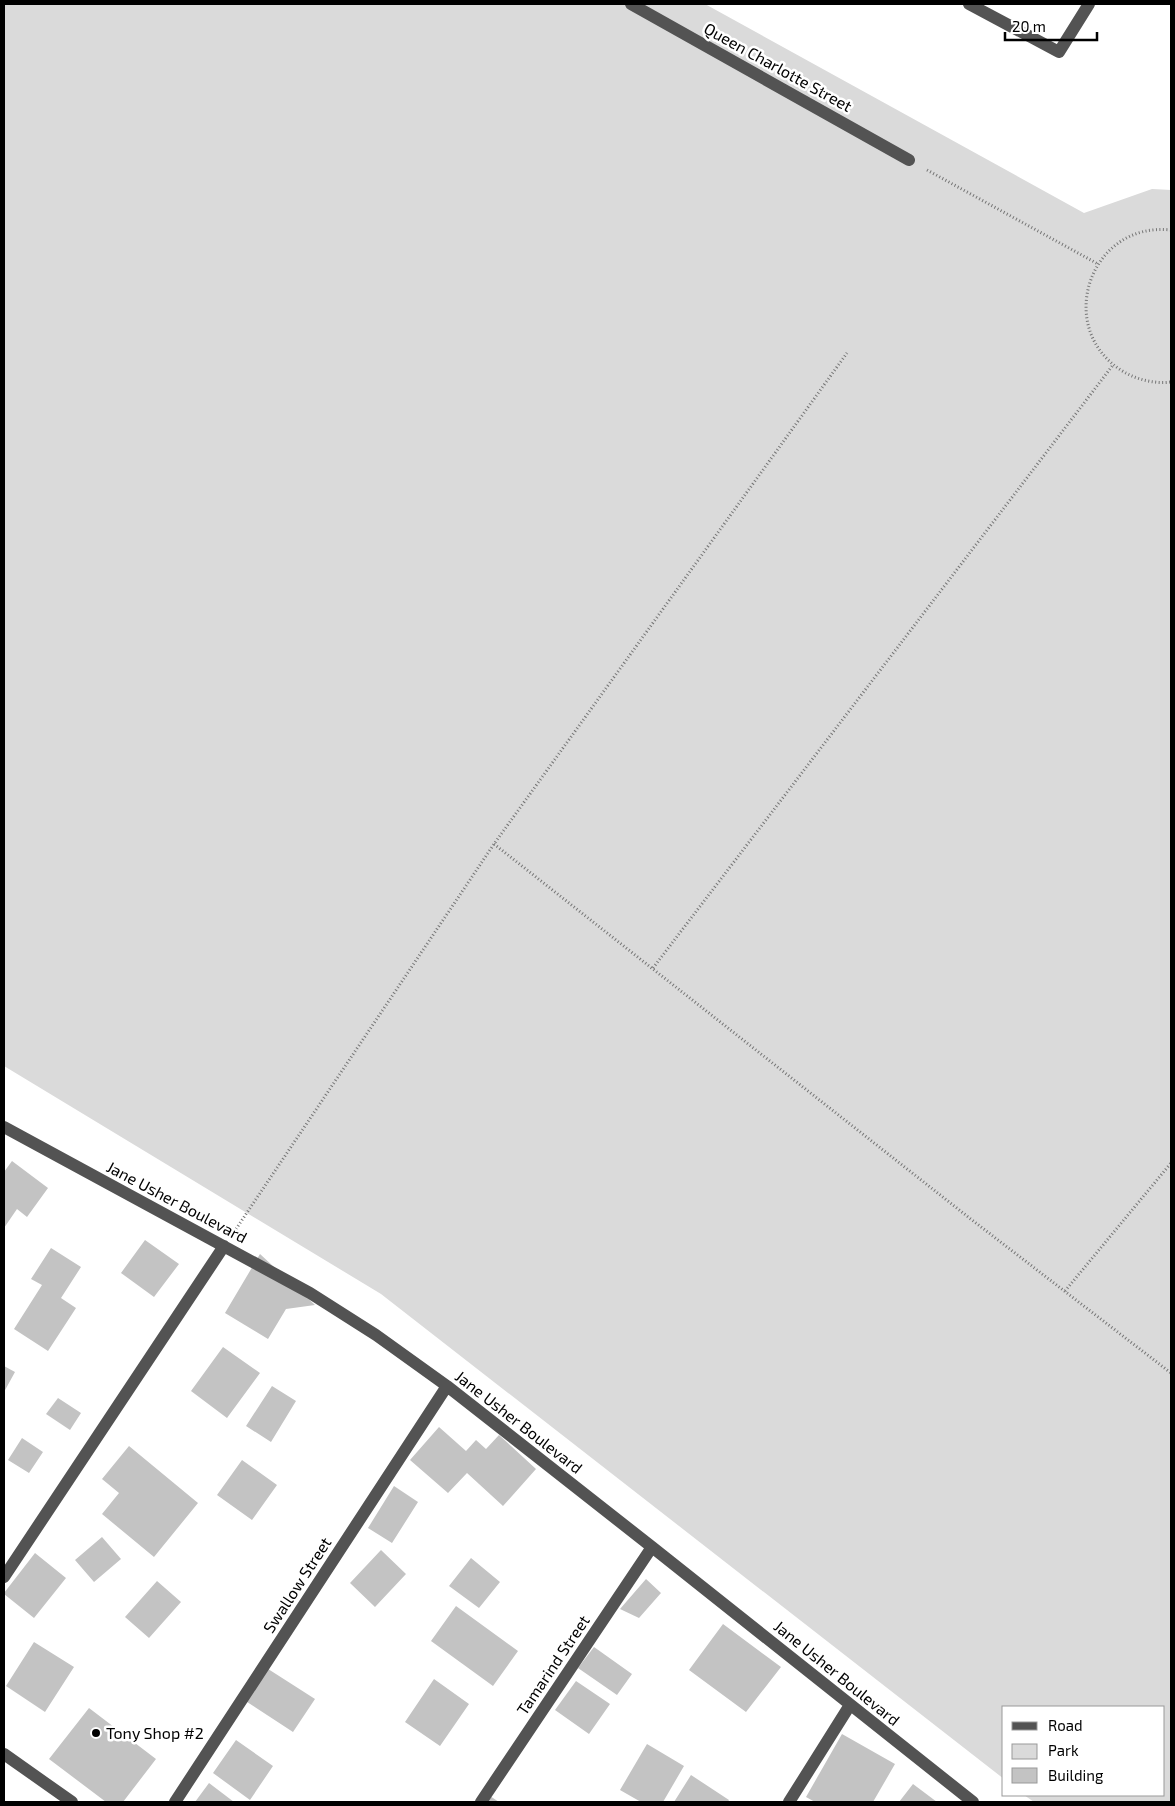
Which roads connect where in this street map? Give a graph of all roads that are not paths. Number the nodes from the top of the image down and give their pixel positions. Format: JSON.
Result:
{"nodes":[{"id":1,"x":631,"y":4,"type":"edge"},
{"id":2,"x":969,"y":4,"type":"edge"},
{"id":3,"x":1089,"y":4,"type":"edge"},
{"id":4,"x":909,"y":160,"type":"road end"},
{"id":5,"x":4,"y":1127,"type":"edge"},
{"id":6,"x":224,"y":1246,"type":"junction"},
{"id":7,"x":447,"y":1386,"type":"junction"},
{"id":8,"x":652,"y":1547,"type":"junction"},
{"id":9,"x":4,"y":1577,"type":"edge"},
{"id":10,"x":850,"y":1705,"type":"junction"},
{"id":11,"x":4,"y":1754,"type":"edge"},
{"id":12,"x":72,"y":1802,"type":"edge"},
{"id":13,"x":175,"y":1802,"type":"edge"},
{"id":14,"x":481,"y":1802,"type":"edge"},
{"id":15,"x":789,"y":1802,"type":"edge"},
{"id":16,"x":973,"y":1802,"type":"edge"}],
"edges":[{"from":1,"to":4,"type":"street","name":"Queen Charlotte Street"},
{"from":2,"to":3,"type":"street"},
{"from":5,"to":6,"type":"street","name":"Jane Usher Boulevard"},
{"from":6,"to":7,"type":"street","name":"Jane Usher Boulevard"},
{"from":6,"to":9,"type":"street"},
{"from":7,"to":8,"type":"street","name":"Jane Usher Boulevard"},
{"from":7,"to":13,"type":"street","name":"Swallow Street"},
{"from":8,"to":10,"type":"street","name":"Jane Usher Boulevard"},
{"from":8,"to":14,"type":"street","name":"Tamarind Street"},
{"from":10,"to":15,"type":"street"},
{"from":10,"to":16,"type":"street","name":"Jane Usher Boulevard"},
{"from":11,"to":12,"type":"street"}]}
